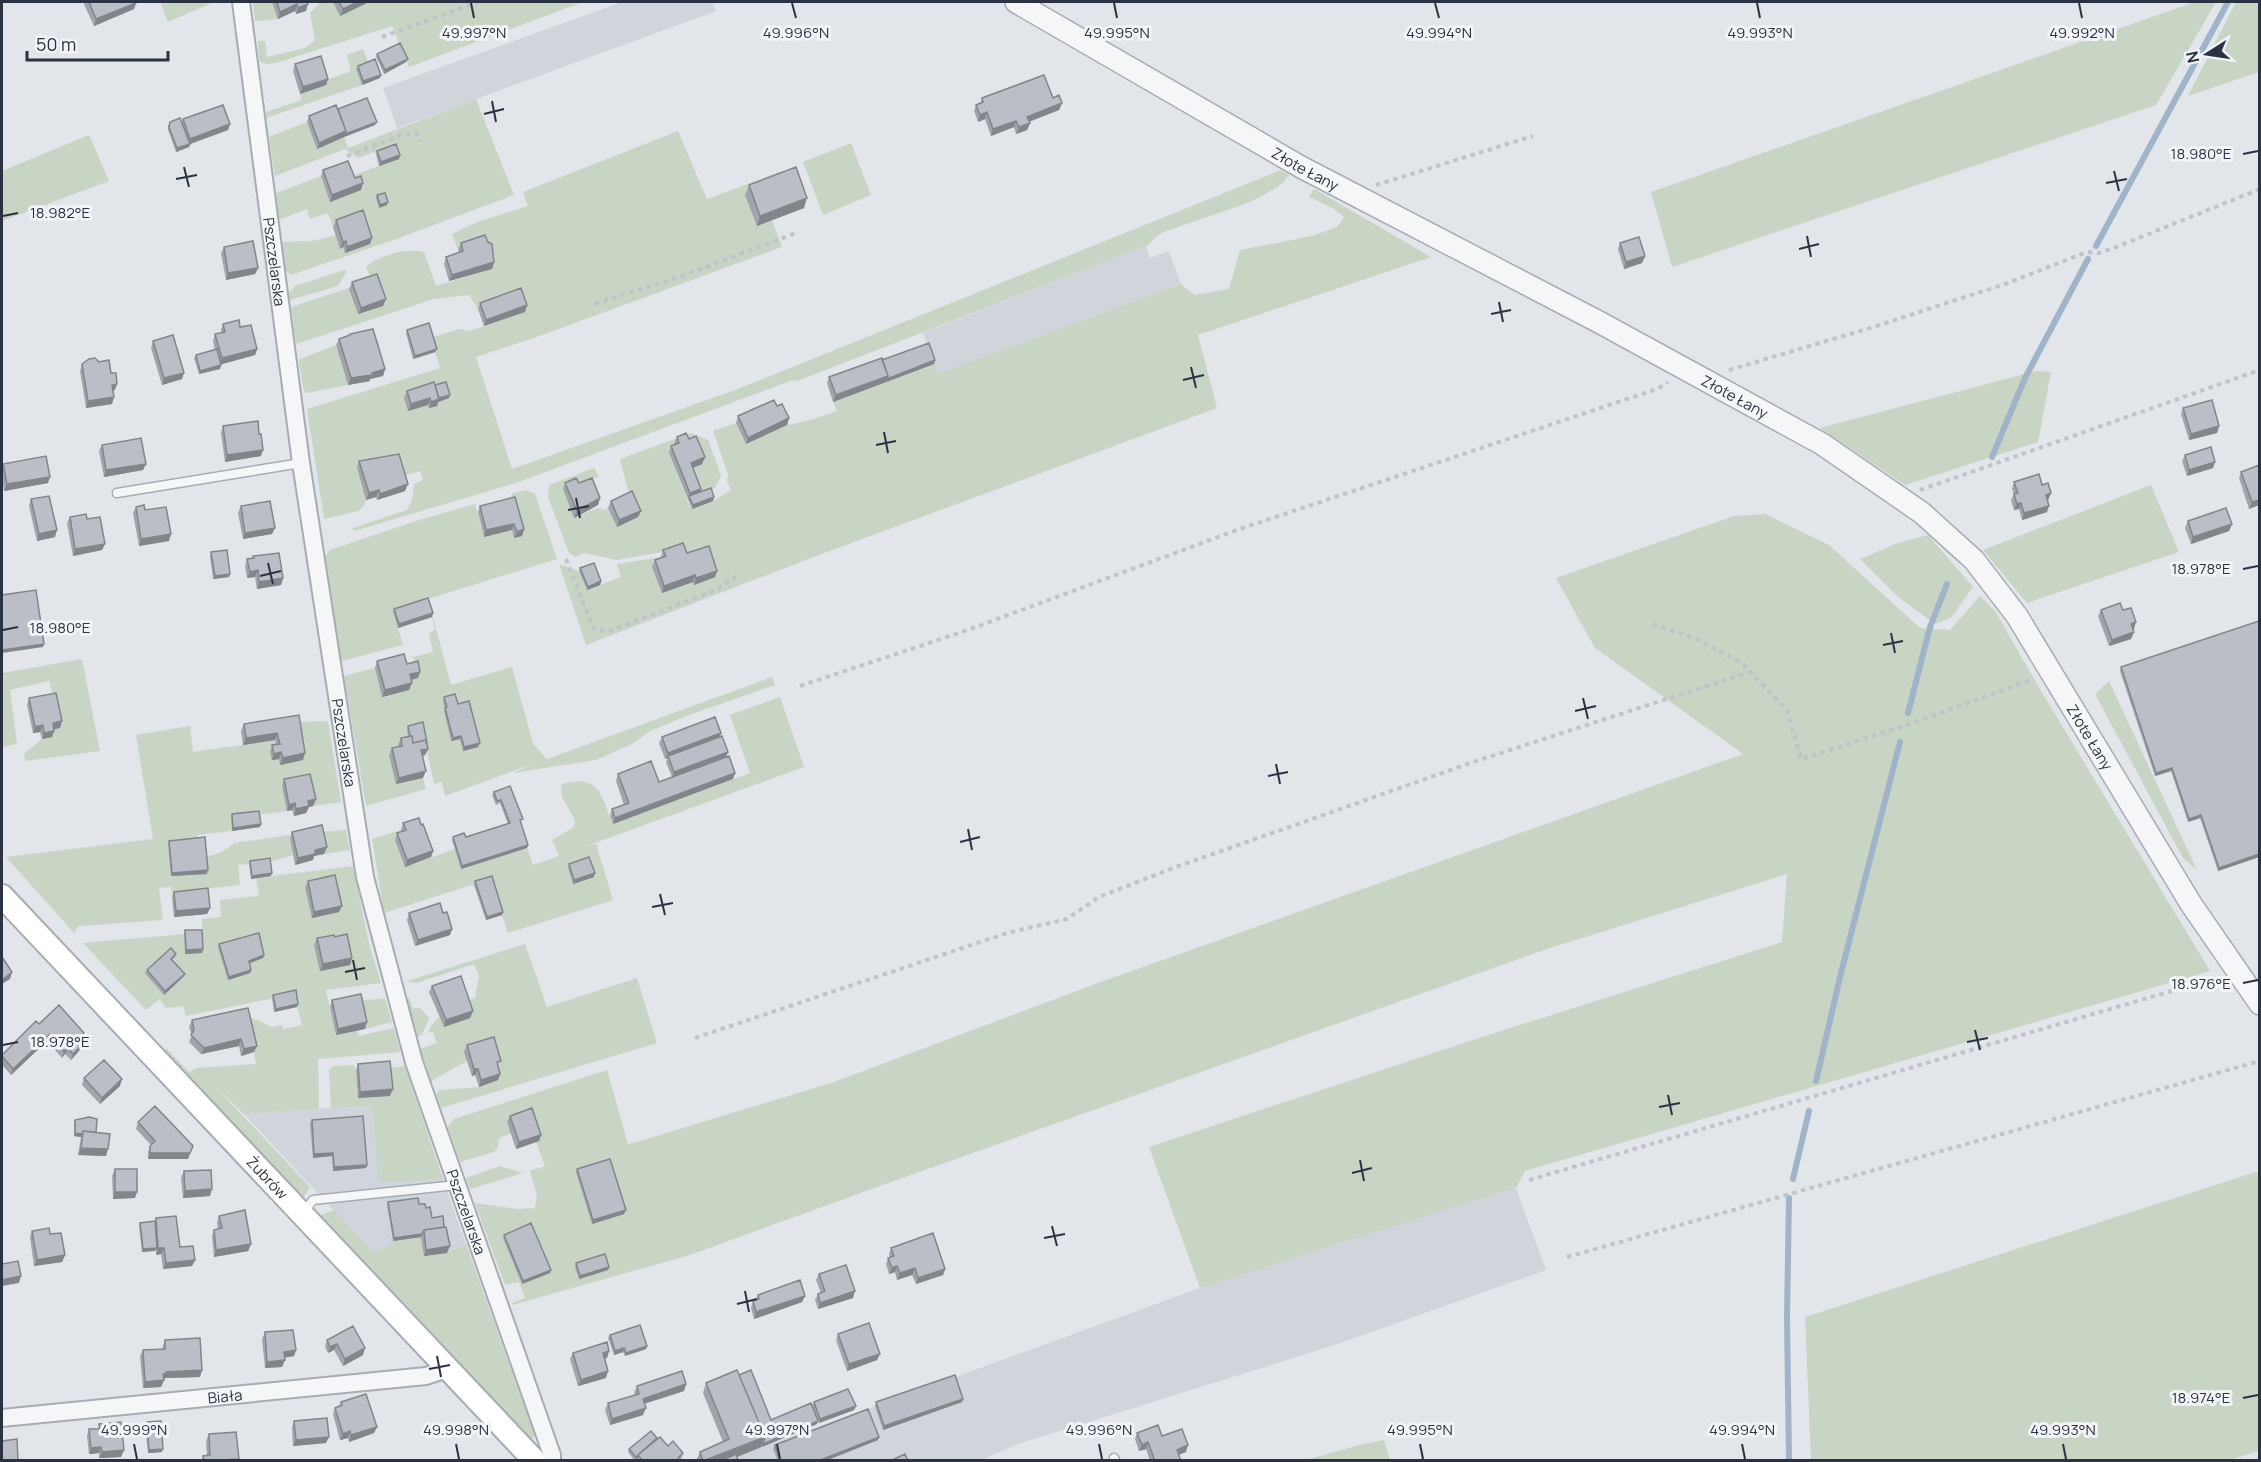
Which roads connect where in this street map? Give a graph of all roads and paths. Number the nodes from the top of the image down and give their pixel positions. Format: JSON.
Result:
{"nodes":[{"id":1,"x":241,"y":2,"type":"edge"},
{"id":2,"x":478,"y":2,"type":"edge"},
{"id":3,"x":1016,"y":2,"type":"edge"},
{"id":4,"x":382,"y":37,"type":"dead end"},
{"id":5,"x":1533,"y":136,"type":"dead end"},
{"id":6,"x":421,"y":141,"type":"dead end"},
{"id":7,"x":347,"y":156,"type":"dead end"},
{"id":8,"x":2259,"y":189,"type":"edge"},
{"id":9,"x":1358,"y":197,"type":"junction"},
{"id":10,"x":796,"y":233,"type":"dead end"},
{"id":11,"x":595,"y":304,"type":"dead end"},
{"id":12,"x":1680,"y":367,"type":"junction"},
{"id":13,"x":2259,"y":370,"type":"edge"},
{"id":14,"x":1707,"y":382,"type":"junction"},
{"id":15,"x":301,"y":463,"type":"junction"},
{"id":16,"x":117,"y":493,"type":"dead end"},
{"id":17,"x":1900,"y":498,"type":"junction"},
{"id":18,"x":566,"y":559,"type":"dead end"},
{"id":19,"x":740,"y":574,"type":"dead end"},
{"id":20,"x":1653,"y":624,"type":"dead end"},
{"id":21,"x":1750,"y":672,"type":"junction"},
{"id":22,"x":2051,"y":672,"type":"junction"},
{"id":23,"x":800,"y":686,"type":"dead end"},
{"id":24,"x":2,"y":896,"type":"edge"},
{"id":25,"x":2236,"y":972,"type":"junction"},
{"id":26,"x":2259,"y":1004,"type":"edge"},
{"id":27,"x":695,"y":1038,"type":"dead end"},
{"id":28,"x":2259,"y":1061,"type":"edge"},
{"id":29,"x":1529,"y":1180,"type":"dead end"},
{"id":30,"x":457,"y":1185,"type":"junction"},
{"id":31,"x":302,"y":1213,"type":"junction"},
{"id":32,"x":1567,"y":1257,"type":"dead end"},
{"id":33,"x":447,"y":1369,"type":"junction"},
{"id":34,"x":2,"y":1418,"type":"edge"},
{"id":35,"x":534,"y":1461,"type":"edge"},
{"id":36,"x":552,"y":1461,"type":"edge"}],
"edges":[{"from":1,"to":15,"type":"street","name":"Pszczelarska"},
{"from":2,"to":4,"type":"path"},
{"from":3,"to":9,"type":"street","name":"Złote Łany"},
{"from":5,"to":9,"type":"path"},
{"from":6,"to":7,"type":"path"},
{"from":8,"to":14,"type":"path"},
{"from":9,"to":12,"type":"street","name":"Złote Łany"},
{"from":10,"to":11,"type":"path"},
{"from":12,"to":14,"type":"street","name":"Złote Łany"},
{"from":12,"to":23,"type":"path"},
{"from":13,"to":17,"type":"path"},
{"from":14,"to":17,"type":"street","name":"Złote Łany"},
{"from":15,"to":16,"type":"lane"},
{"from":15,"to":30,"type":"street","name":"Pszczelarska"},
{"from":17,"to":22,"type":"street","name":"Złote Łany"},
{"from":18,"to":19,"type":"path"},
{"from":20,"to":21,"type":"path"},
{"from":21,"to":22,"type":"path"},
{"from":21,"to":27,"type":"path"},
{"from":22,"to":25,"type":"street","name":"Złote Łany"},
{"from":24,"to":31,"type":"main road","name":"Żubrów"},
{"from":25,"to":26,"type":"street","name":"Złote Łany"},
{"from":25,"to":29,"type":"path"},
{"from":28,"to":32,"type":"path"},
{"from":30,"to":31,"type":"lane"},
{"from":30,"to":36,"type":"street","name":"Pszczelarska"},
{"from":31,"to":33,"type":"main road","name":"Żubrów"},
{"from":33,"to":34,"type":"street","name":"Biała"},
{"from":33,"to":35,"type":"main road","name":"Żubrów"}]}
